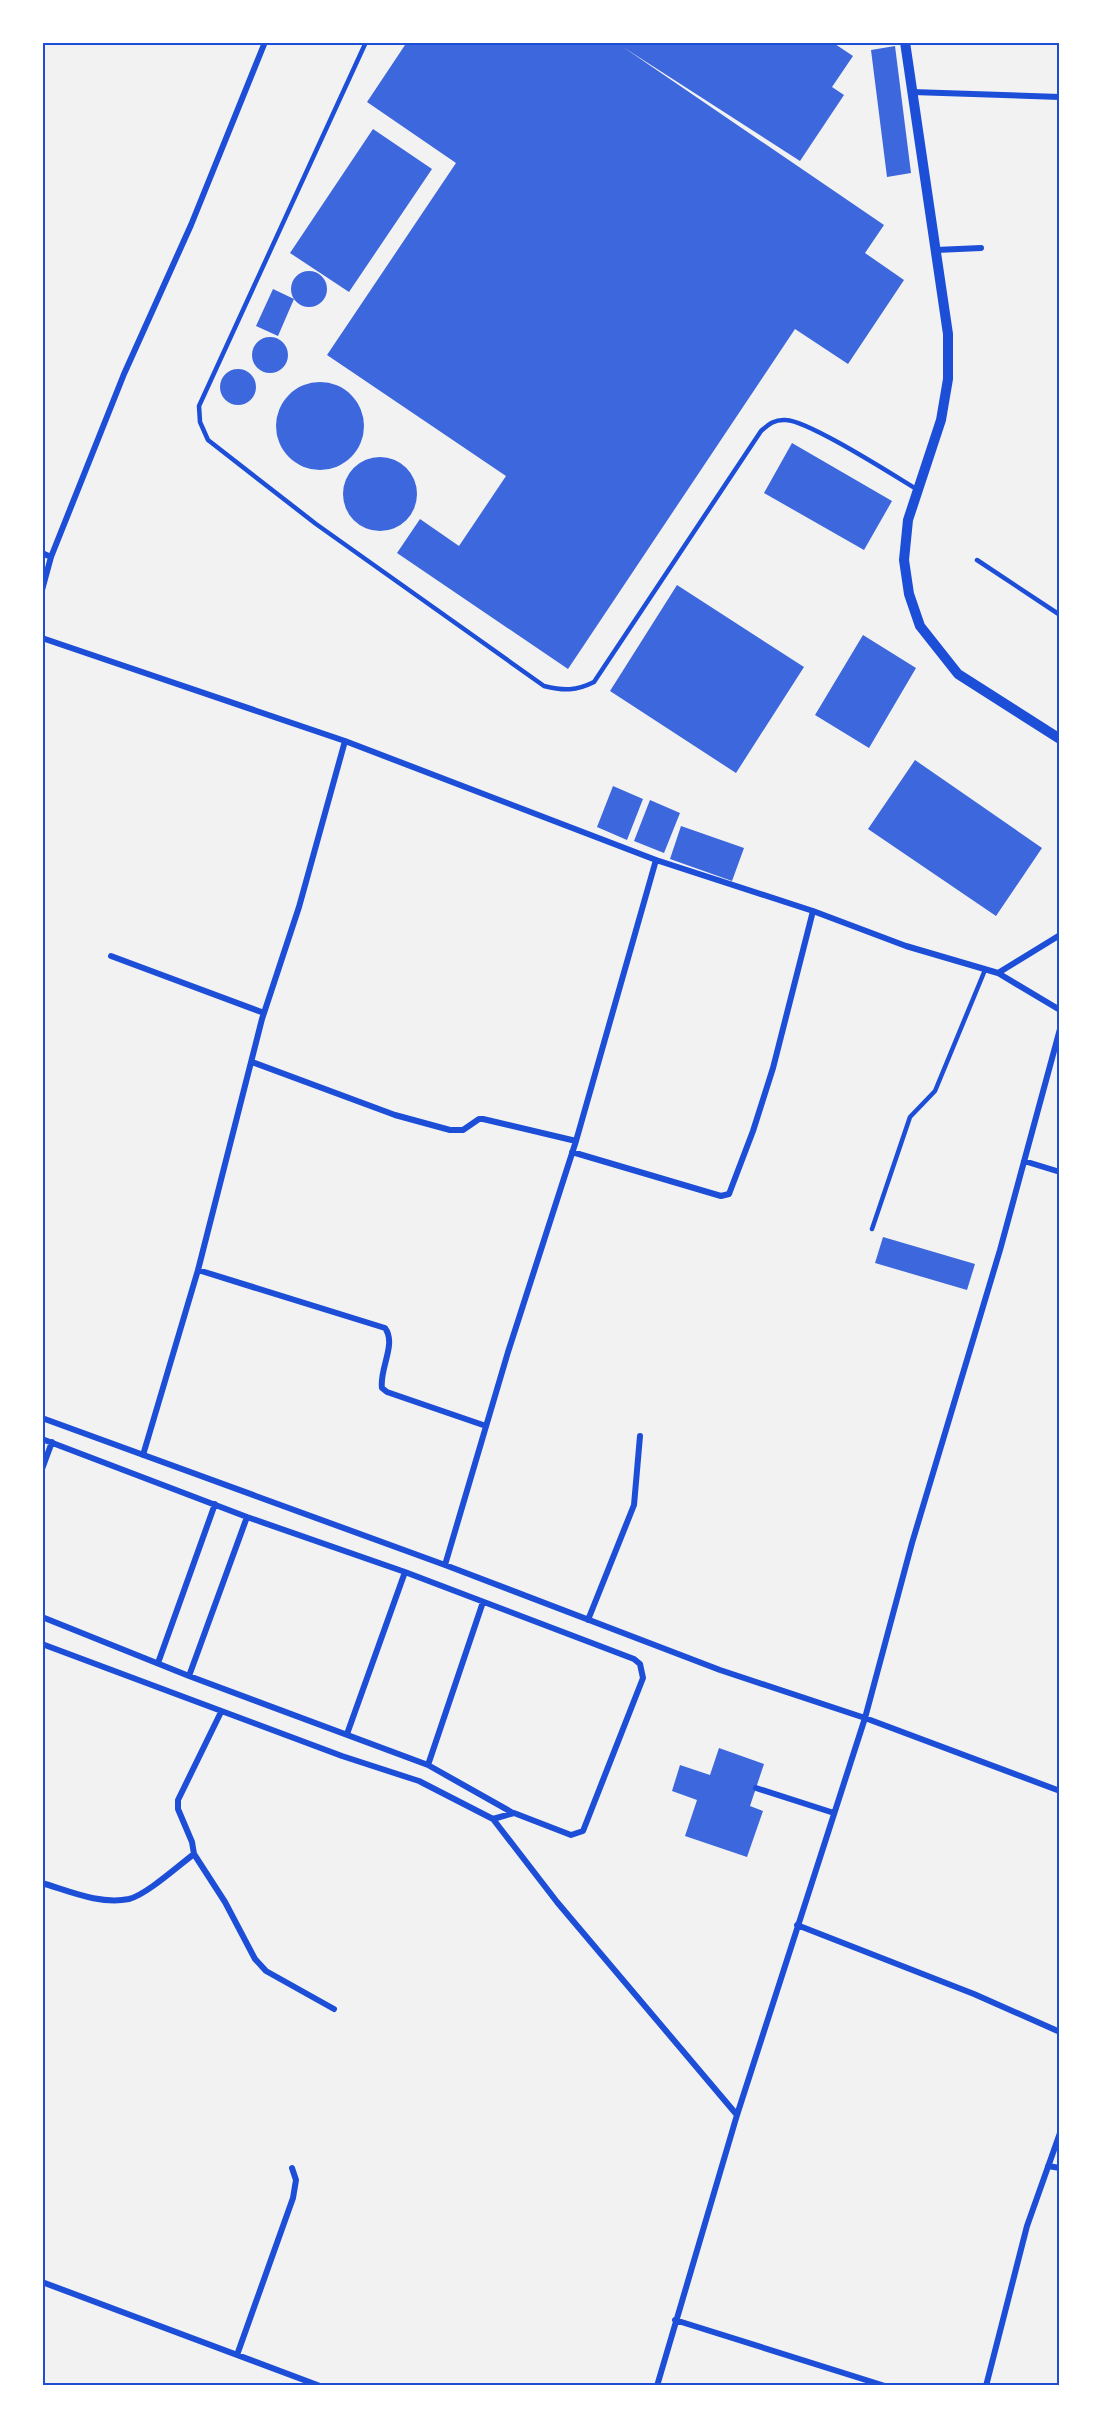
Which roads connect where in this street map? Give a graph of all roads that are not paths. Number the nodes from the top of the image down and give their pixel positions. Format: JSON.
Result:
{"nodes":[{"id":1,"x":265,"y":42,"type":"edge"},
{"id":2,"x":366,"y":42,"type":"edge"},
{"id":3,"x":905,"y":42,"type":"edge"},
{"id":4,"x":912,"y":92,"type":"junction"},
{"id":5,"x":1060,"y":97,"type":"edge"},
{"id":6,"x":981,"y":248,"type":"dead end"},
{"id":7,"x":936,"y":250,"type":"junction"},
{"id":8,"x":918,"y":490,"type":"junction"},
{"id":9,"x":42,"y":553,"type":"edge"},
{"id":10,"x":51,"y":556,"type":"junction"},
{"id":11,"x":978,"y":560,"type":"dead end"},
{"id":12,"x":42,"y":590,"type":"edge"},
{"id":13,"x":1060,"y":615,"type":"edge"},
{"id":14,"x":42,"y":638,"type":"edge"},
{"id":15,"x":1060,"y":739,"type":"edge"},
{"id":16,"x":345,"y":741,"type":"junction"},
{"id":17,"x":656,"y":860,"type":"junction"},
{"id":18,"x":813,"y":911,"type":"junction"},
{"id":19,"x":1060,"y":935,"type":"edge"},
{"id":20,"x":111,"y":956,"type":"dead end"},
{"id":21,"x":984,"y":970,"type":"junction"},
{"id":22,"x":998,"y":973,"type":"junction"},
{"id":23,"x":1060,"y":1010,"type":"edge"},
{"id":24,"x":264,"y":1013,"type":"junction"},
{"id":25,"x":1060,"y":1029,"type":"edge"},
{"id":26,"x":252,"y":1062,"type":"junction"},
{"id":27,"x":576,"y":1141,"type":"junction"},
{"id":28,"x":572,"y":1152,"type":"junction"},
{"id":29,"x":1024,"y":1161,"type":"junction"},
{"id":30,"x":1060,"y":1172,"type":"edge"},
{"id":31,"x":872,"y":1228,"type":"dead end"},
{"id":32,"x":198,"y":1270,"type":"junction"},
{"id":33,"x":42,"y":1418,"type":"edge"},
{"id":34,"x":486,"y":1426,"type":"junction"},
{"id":35,"x":640,"y":1436,"type":"dead end"},
{"id":36,"x":42,"y":1439,"type":"edge"},
{"id":37,"x":52,"y":1442,"type":"junction"},
{"id":38,"x":143,"y":1455,"type":"junction"},
{"id":39,"x":42,"y":1469,"type":"edge"},
{"id":40,"x":215,"y":1504,"type":"junction"},
{"id":41,"x":247,"y":1517,"type":"junction"},
{"id":42,"x":445,"y":1565,"type":"junction"},
{"id":43,"x":405,"y":1572,"type":"junction"},
{"id":44,"x":483,"y":1602,"type":"junction"},
{"id":45,"x":42,"y":1617,"type":"edge"},
{"id":46,"x":588,"y":1620,"type":"junction"},
{"id":47,"x":42,"y":1644,"type":"edge"},
{"id":48,"x":158,"y":1663,"type":"junction"},
{"id":49,"x":189,"y":1676,"type":"junction"},
{"id":50,"x":221,"y":1712,"type":"junction"},
{"id":51,"x":865,"y":1718,"type":"junction"},
{"id":52,"x":347,"y":1734,"type":"junction"},
{"id":53,"x":428,"y":1765,"type":"junction"},
{"id":54,"x":756,"y":1788,"type":"dead end"},
{"id":55,"x":1060,"y":1791,"type":"edge"},
{"id":56,"x":514,"y":1813,"type":"junction"},
{"id":57,"x":834,"y":1813,"type":"junction"},
{"id":58,"x":494,"y":1818,"type":"junction"},
{"id":59,"x":194,"y":1854,"type":"junction"},
{"id":60,"x":42,"y":1883,"type":"edge"},
{"id":61,"x":798,"y":1925,"type":"junction"},
{"id":62,"x":334,"y":2009,"type":"dead end"},
{"id":63,"x":1060,"y":2032,"type":"edge"},
{"id":64,"x":737,"y":2115,"type":"junction"},
{"id":65,"x":1060,"y":2133,"type":"edge"},
{"id":66,"x":1048,"y":2166,"type":"junction"},
{"id":67,"x":292,"y":2168,"type":"dead end"},
{"id":68,"x":1060,"y":2168,"type":"edge"},
{"id":69,"x":42,"y":2282,"type":"edge"},
{"id":70,"x":675,"y":2320,"type":"junction"},
{"id":71,"x":237,"y":2355,"type":"junction"},
{"id":72,"x":320,"y":2386,"type":"edge"},
{"id":73,"x":657,"y":2386,"type":"edge"},
{"id":74,"x":885,"y":2386,"type":"edge"},
{"id":75,"x":986,"y":2386,"type":"edge"}],
"edges":[{"from":1,"to":10,"type":"street"},
{"from":2,"to":8,"type":"lane"},
{"from":3,"to":4,"type":"street"},
{"from":4,"to":5,"type":"street"},
{"from":4,"to":7,"type":"street"},
{"from":6,"to":7,"type":"street"},
{"from":7,"to":8,"type":"street"},
{"from":8,"to":15,"type":"street"},
{"from":9,"to":10,"type":"street"},
{"from":10,"to":12,"type":"street"},
{"from":11,"to":13,"type":"lane"},
{"from":14,"to":16,"type":"street"},
{"from":16,"to":17,"type":"street"},
{"from":16,"to":24,"type":"street"},
{"from":17,"to":18,"type":"street"},
{"from":17,"to":27,"type":"street"},
{"from":18,"to":21,"type":"street"},
{"from":18,"to":28,"type":"street"},
{"from":19,"to":22,"type":"street"},
{"from":20,"to":24,"type":"street"},
{"from":21,"to":22,"type":"street"},
{"from":21,"to":31,"type":"lane"},
{"from":22,"to":23,"type":"street"},
{"from":24,"to":26,"type":"street"},
{"from":25,"to":29,"type":"street"},
{"from":26,"to":27,"type":"street"},
{"from":26,"to":32,"type":"street"},
{"from":27,"to":28,"type":"street"},
{"from":28,"to":34,"type":"street"},
{"from":29,"to":30,"type":"street"},
{"from":29,"to":51,"type":"street"},
{"from":32,"to":34,"type":"street"},
{"from":32,"to":38,"type":"street"},
{"from":33,"to":38,"type":"street"},
{"from":34,"to":42,"type":"street"},
{"from":35,"to":46,"type":"street"},
{"from":36,"to":37,"type":"street"},
{"from":37,"to":39,"type":"street"},
{"from":37,"to":40,"type":"street"},
{"from":38,"to":42,"type":"street"},
{"from":40,"to":41,"type":"street"},
{"from":40,"to":48,"type":"street"},
{"from":41,"to":43,"type":"street"},
{"from":41,"to":49,"type":"street"},
{"from":42,"to":46,"type":"street"},
{"from":43,"to":44,"type":"street"},
{"from":43,"to":52,"type":"street"},
{"from":44,"to":53,"type":"street"},
{"from":44,"to":56,"type":"street"},
{"from":45,"to":48,"type":"street"},
{"from":46,"to":51,"type":"street"},
{"from":47,"to":50,"type":"street"},
{"from":48,"to":49,"type":"street"},
{"from":49,"to":52,"type":"street"},
{"from":50,"to":58,"type":"street"},
{"from":50,"to":59,"type":"street"},
{"from":51,"to":55,"type":"street"},
{"from":51,"to":57,"type":"street"},
{"from":52,"to":53,"type":"street"},
{"from":53,"to":56,"type":"street"},
{"from":54,"to":57,"type":"street"},
{"from":56,"to":58,"type":"street"},
{"from":57,"to":61,"type":"street"},
{"from":58,"to":64,"type":"street"},
{"from":59,"to":60,"type":"street"},
{"from":59,"to":62,"type":"street"},
{"from":61,"to":63,"type":"street"},
{"from":61,"to":64,"type":"street"},
{"from":64,"to":70,"type":"street"},
{"from":65,"to":66,"type":"street"},
{"from":66,"to":68,"type":"street"},
{"from":66,"to":75,"type":"street"},
{"from":67,"to":71,"type":"street"},
{"from":69,"to":71,"type":"street"},
{"from":70,"to":73,"type":"street"},
{"from":70,"to":74,"type":"street"},
{"from":71,"to":72,"type":"street"}]}
